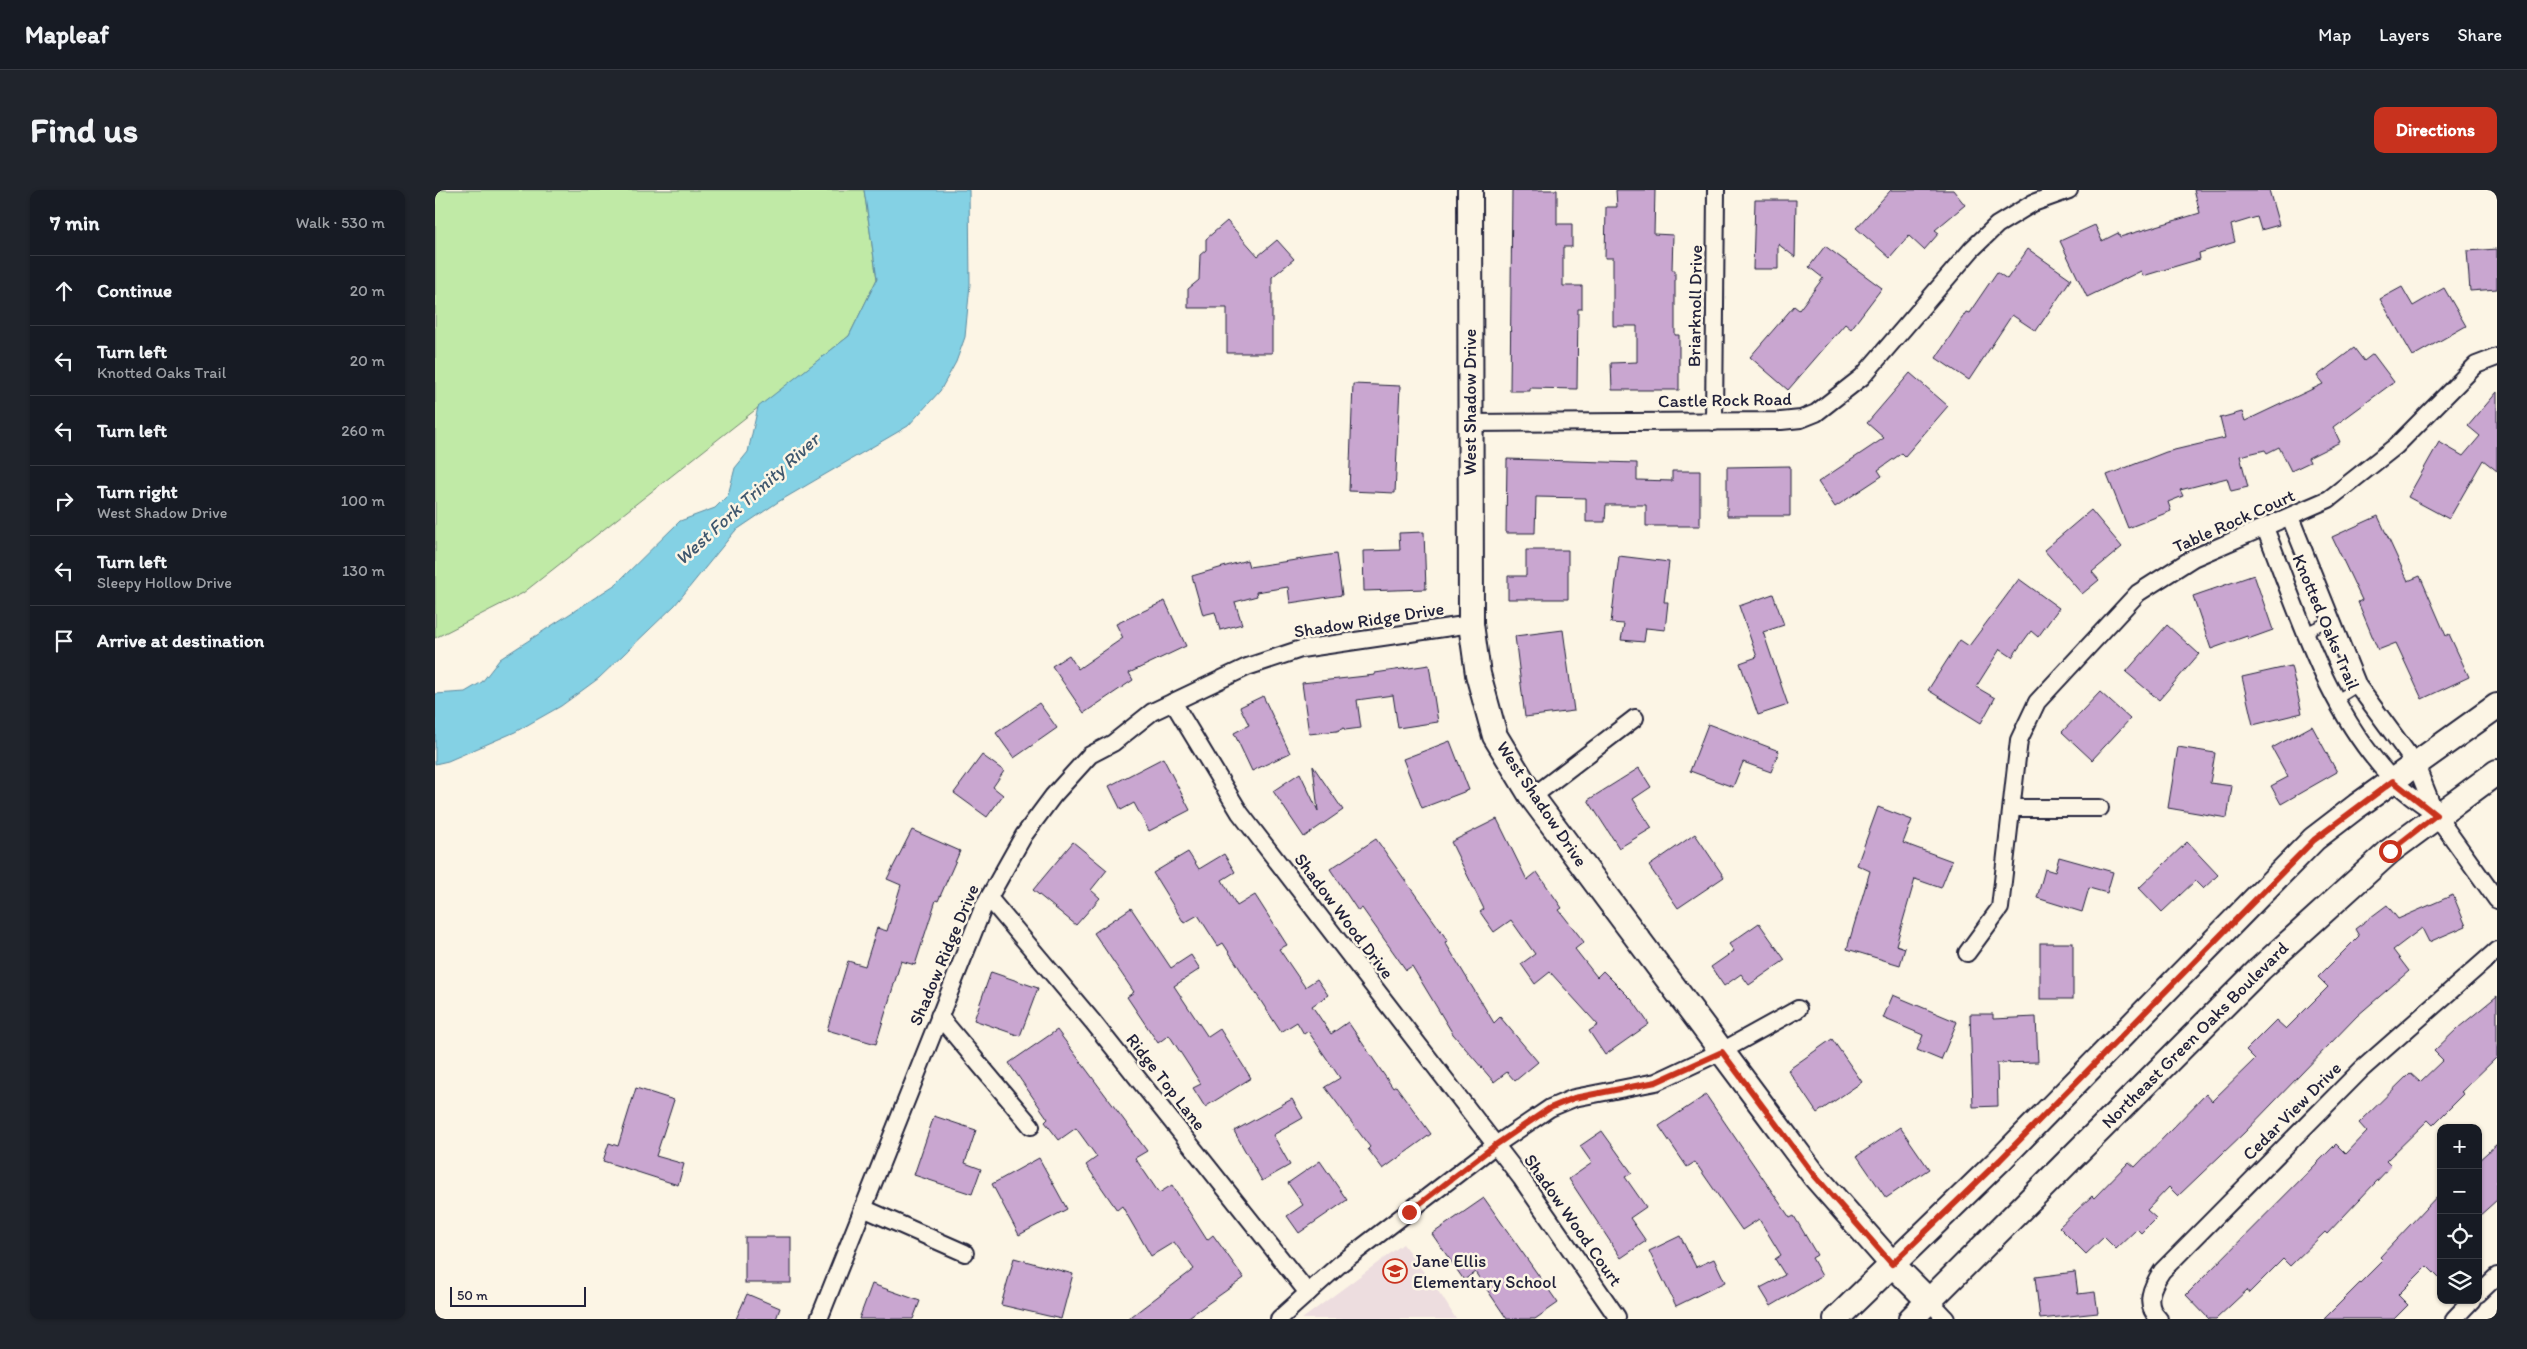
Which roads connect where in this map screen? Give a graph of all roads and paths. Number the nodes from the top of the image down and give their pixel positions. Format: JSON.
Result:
{"nodes":[{"id":1,"x":1470,"y":190,"type":"edge"},
{"id":2,"x":1716,"y":190,"type":"edge"},
{"id":3,"x":2069,"y":190,"type":"edge"},
{"id":4,"x":2497,"y":357,"type":"edge"},
{"id":5,"x":1714,"y":422,"type":"junction"},
{"id":6,"x":1470,"y":423,"type":"junction"},
{"id":7,"x":2290,"y":517,"type":"junction"},
{"id":8,"x":2265,"y":528,"type":"junction"},
{"id":9,"x":2331,"y":620,"type":"junction"},
{"id":10,"x":1471,"y":624,"type":"junction"},
{"id":11,"x":2307,"y":632,"type":"junction"},
{"id":12,"x":2358,"y":686,"type":"junction"},
{"id":13,"x":2337,"y":700,"type":"junction"},
{"id":14,"x":1173,"y":702,"type":"junction"},
{"id":15,"x":2497,"y":706,"type":"edge"},
{"id":16,"x":1635,"y":718,"type":"dead end"},
{"id":17,"x":2416,"y":764,"type":"junction"},
{"id":18,"x":2497,"y":772,"type":"edge"},
{"id":19,"x":2393,"y":781,"type":"junction"},
{"id":20,"x":1533,"y":797,"type":"junction"},
{"id":21,"x":2013,"y":808,"type":"junction"},
{"id":22,"x":2100,"y":808,"type":"dead end"},
{"id":23,"x":2436,"y":815,"type":"junction"},
{"id":24,"x":989,"y":898,"type":"junction"},
{"id":25,"x":2497,"y":900,"type":"edge"},
{"id":26,"x":2497,"y":950,"type":"edge"},
{"id":27,"x":1967,"y":953,"type":"dead end"},
{"id":28,"x":1798,"y":1009,"type":"dead end"},
{"id":29,"x":939,"y":1016,"type":"junction"},
{"id":30,"x":1722,"y":1052,"type":"junction"},
{"id":31,"x":1031,"y":1126,"type":"dead end"},
{"id":32,"x":1494,"y":1146,"type":"junction"},
{"id":33,"x":863,"y":1208,"type":"junction"},
{"id":34,"x":965,"y":1254,"type":"dead end"},
{"id":35,"x":1892,"y":1264,"type":"junction"},
{"id":36,"x":2497,"y":1276,"type":"edge"},
{"id":37,"x":2482,"y":1290,"type":"edge"},
{"id":38,"x":1308,"y":1293,"type":"junction"},
{"id":39,"x":1930,"y":1302,"type":"junction"},
{"id":40,"x":2468,"y":1304,"type":"edge"},
{"id":41,"x":1617,"y":1317,"type":"dead end"},
{"id":42,"x":819,"y":1319,"type":"edge"},
{"id":43,"x":1279,"y":1319,"type":"edge"},
{"id":44,"x":1837,"y":1319,"type":"edge"},
{"id":45,"x":1911,"y":1319,"type":"edge"},
{"id":46,"x":1946,"y":1319,"type":"edge"},
{"id":47,"x":2159,"y":1319,"type":"edge"},
{"id":48,"x":2454,"y":1319,"type":"edge"}],
"edges":[{"from":1,"to":6,"type":"main road","name":"West Shadow Drive"},
{"from":2,"to":5,"type":"street","name":"Briarknoll Drive"},
{"from":3,"to":5,"type":"street","name":"Castle Rock Road"},
{"from":4,"to":7,"type":"street","name":"Table Rock Court"},
{"from":5,"to":6,"type":"street","name":"Castle Rock Road"},
{"from":6,"to":10,"type":"main road","name":"West Shadow Drive"},
{"from":7,"to":8,"type":"street","name":"Table Rock Court"},
{"from":7,"to":9,"type":"street","name":"Knotted Oaks Trail"},
{"from":8,"to":11,"type":"street","name":"Knotted Oaks Trail"},
{"from":8,"to":21,"type":"street","name":"Table Rock Court"},
{"from":9,"to":11,"type":"lane"},
{"from":9,"to":12,"type":"street","name":"Knotted Oaks Trail"},
{"from":10,"to":14,"type":"street","name":"Shadow Ridge Drive"},
{"from":10,"to":20,"type":"main road","name":"West Shadow Drive"},
{"from":11,"to":13,"type":"street","name":"Knotted Oaks Trail"},
{"from":12,"to":13,"type":"lane"},
{"from":12,"to":17,"type":"street","name":"Knotted Oaks Trail"},
{"from":13,"to":19,"type":"street","name":"Knotted Oaks Trail"},
{"from":14,"to":24,"type":"street","name":"Shadow Ridge Drive"},
{"from":14,"to":32,"type":"street","name":"Shadow Wood Drive"},
{"from":15,"to":17,"type":"main road"},
{"from":16,"to":20,"type":"street"},
{"from":17,"to":19,"type":"main road"},
{"from":17,"to":23,"type":"street","name":"Knotted Oaks Trail"},
{"from":18,"to":23,"type":"main road","name":"Northeast Green Oaks Boulevard"},
{"from":19,"to":23,"type":"street","name":"Knotted Oaks Trail"},
{"from":19,"to":35,"type":"main road"},
{"from":20,"to":30,"type":"main road","name":"West Shadow Drive"},
{"from":21,"to":22,"type":"street"},
{"from":21,"to":27,"type":"street","name":"Table Rock Court"},
{"from":23,"to":25,"type":"street","name":"Knotted Oaks Trail"},
{"from":23,"to":39,"type":"main road","name":"Northeast Green Oaks Boulevard"},
{"from":24,"to":29,"type":"street","name":"Shadow Ridge Drive"},
{"from":24,"to":38,"type":"street","name":"Ridge Top Lane"},
{"from":26,"to":47,"type":"street","name":"Cedar View Drive"},
{"from":28,"to":30,"type":"street"},
{"from":29,"to":31,"type":"street"},
{"from":29,"to":33,"type":"street","name":"Shadow Ridge Drive"},
{"from":30,"to":32,"type":"street"},
{"from":30,"to":35,"type":"main road","name":"West Shadow Drive"},
{"from":32,"to":38,"type":"street"},
{"from":32,"to":41,"type":"street","name":"Shadow Wood Court"},
{"from":33,"to":34,"type":"street"},
{"from":33,"to":42,"type":"street","name":"Shadow Ridge Drive"},
{"from":35,"to":39,"type":"main road","name":"West Shadow Drive"},
{"from":35,"to":44,"type":"main road"},
{"from":36,"to":37,"type":"street"},
{"from":38,"to":43,"type":"street"},
{"from":39,"to":45,"type":"main road","name":"Northeast Green Oaks Boulevard"},
{"from":39,"to":46,"type":"street"},
{"from":40,"to":48,"type":"street"}]}
